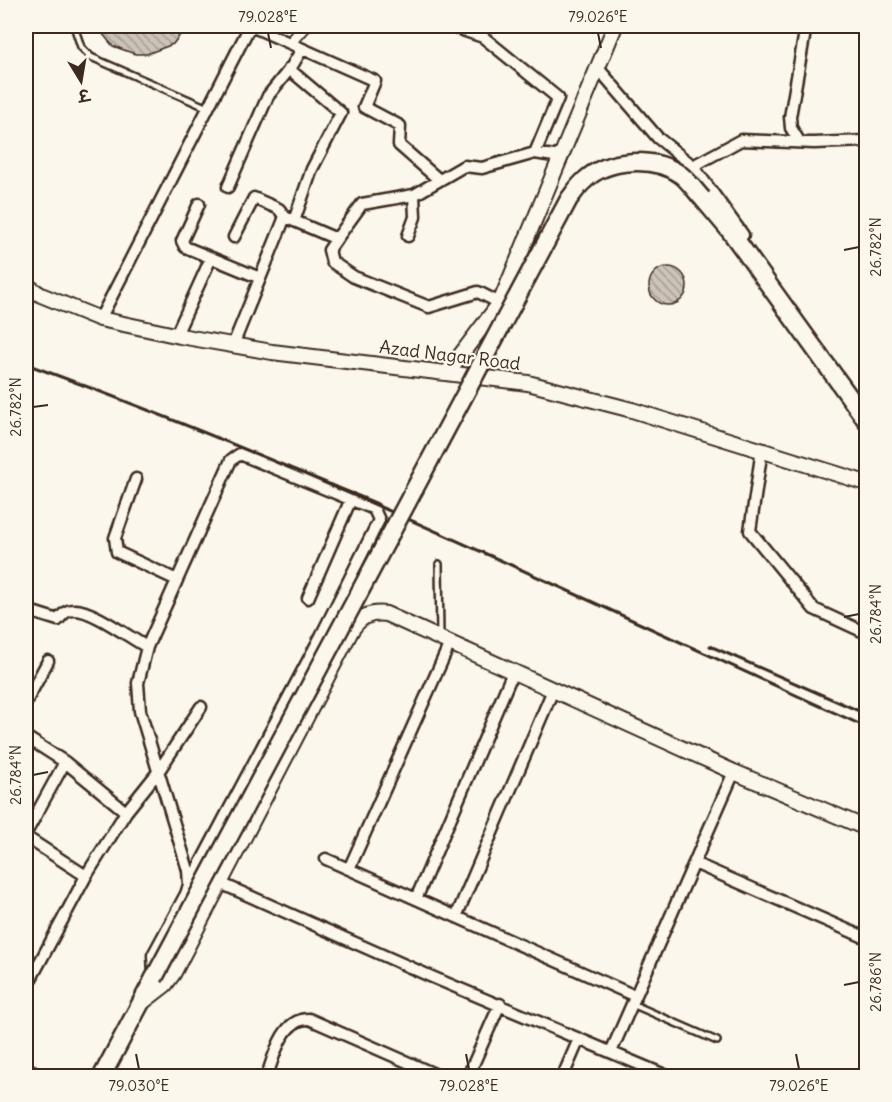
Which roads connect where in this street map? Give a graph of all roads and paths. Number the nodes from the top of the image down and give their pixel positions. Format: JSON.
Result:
{"nodes":[{"id":1,"x":74,"y":26,"type":"edge"},
{"id":2,"x":251,"y":26,"type":"edge"},
{"id":3,"x":306,"y":26,"type":"edge"},
{"id":4,"x":450,"y":26,"type":"edge"},
{"id":5,"x":615,"y":26,"type":"edge"},
{"id":6,"x":806,"y":26,"type":"edge"},
{"id":7,"x":290,"y":43,"type":"junction"},
{"id":8,"x":302,"y":49,"type":"junction"},
{"id":9,"x":597,"y":68,"type":"junction"},
{"id":10,"x":289,"y":69,"type":"junction"},
{"id":11,"x":208,"y":108,"type":"junction"},
{"id":12,"x":799,"y":141,"type":"junction"},
{"id":13,"x":867,"y":141,"type":"edge"},
{"id":14,"x":535,"y":153,"type":"junction"},
{"id":15,"x":560,"y":157,"type":"junction"},
{"id":16,"x":693,"y":166,"type":"junction"},
{"id":17,"x":438,"y":179,"type":"junction"},
{"id":18,"x":228,"y":187,"type":"dead end"},
{"id":19,"x":414,"y":195,"type":"junction"},
{"id":20,"x":199,"y":204,"type":"dead end"},
{"id":21,"x":290,"y":219,"type":"junction"},
{"id":22,"x":408,"y":236,"type":"dead end"},
{"id":23,"x":234,"y":237,"type":"dead end"},
{"id":24,"x":338,"y":237,"type":"junction"},
{"id":25,"x":210,"y":258,"type":"junction"},
{"id":26,"x":756,"y":268,"type":"junction"},
{"id":27,"x":260,"y":278,"type":"junction"},
{"id":28,"x":26,"y":285,"type":"edge"},
{"id":29,"x":500,"y":303,"type":"junction"},
{"id":30,"x":100,"y":320,"type":"junction"},
{"id":31,"x":176,"y":335,"type":"junction"},
{"id":32,"x":233,"y":345,"type":"junction"},
{"id":33,"x":447,"y":373,"type":"junction"},
{"id":34,"x":867,"y":420,"type":"edge"},
{"id":35,"x":762,"y":449,"type":"junction"},
{"id":36,"x":136,"y":479,"type":"dead end"},
{"id":37,"x":867,"y":483,"type":"edge"},
{"id":38,"x":351,"y":500,"type":"junction"},
{"id":39,"x":439,"y":564,"type":"dead end"},
{"id":40,"x":177,"y":580,"type":"junction"},
{"id":41,"x":308,"y":598,"type":"dead end"},
{"id":42,"x":26,"y":610,"type":"edge"},
{"id":43,"x":867,"y":633,"type":"edge"},
{"id":44,"x":445,"y":641,"type":"junction"},
{"id":45,"x":147,"y":647,"type":"junction"},
{"id":46,"x":48,"y":661,"type":"dead end"},
{"id":47,"x":513,"y":672,"type":"junction"},
{"id":48,"x":553,"y":690,"type":"junction"},
{"id":49,"x":26,"y":702,"type":"edge"},
{"id":50,"x":201,"y":707,"type":"dead end"},
{"id":51,"x":26,"y":737,"type":"edge"},
{"id":52,"x":65,"y":762,"type":"junction"},
{"id":53,"x":158,"y":772,"type":"junction"},
{"id":54,"x":734,"y":772,"type":"junction"},
{"id":55,"x":126,"y":812,"type":"junction"},
{"id":56,"x":867,"y":828,"type":"edge"},
{"id":57,"x":26,"y":835,"type":"edge"},
{"id":58,"x":326,"y":859,"type":"dead end"},
{"id":59,"x":694,"y":863,"type":"junction"},
{"id":60,"x":349,"y":869,"type":"junction"},
{"id":61,"x":86,"y":876,"type":"junction"},
{"id":62,"x":220,"y":883,"type":"junction"},
{"id":63,"x":189,"y":885,"type":"junction"},
{"id":64,"x":416,"y":899,"type":"junction"},
{"id":65,"x":456,"y":917,"type":"junction"},
{"id":66,"x":867,"y":938,"type":"edge"},
{"id":67,"x":154,"y":978,"type":"junction"},
{"id":68,"x":26,"y":988,"type":"edge"},
{"id":69,"x":634,"y":1000,"type":"junction"},
{"id":70,"x":141,"y":1003,"type":"junction"},
{"id":71,"x":500,"y":1005,"type":"junction"},
{"id":72,"x":579,"y":1039,"type":"junction"},
{"id":73,"x":717,"y":1041,"type":"dead end"},
{"id":74,"x":611,"y":1052,"type":"junction"},
{"id":75,"x":26,"y":1068,"type":"edge"},
{"id":76,"x":419,"y":1073,"type":"edge"},
{"id":77,"x":43,"y":1077,"type":"edge"},
{"id":78,"x":102,"y":1077,"type":"edge"},
{"id":79,"x":267,"y":1077,"type":"edge"},
{"id":80,"x":439,"y":1077,"type":"edge"},
{"id":81,"x":468,"y":1077,"type":"edge"},
{"id":82,"x":563,"y":1077,"type":"edge"},
{"id":83,"x":667,"y":1077,"type":"edge"}],
"edges":[{"from":1,"to":11,"type":"lane"},
{"from":2,"to":7,"type":"street"},
{"from":2,"to":11,"type":"street"},
{"from":3,"to":7,"type":"street"},
{"from":4,"to":14,"type":"street"},
{"from":5,"to":9,"type":"street"},
{"from":6,"to":12,"type":"street"},
{"from":7,"to":8,"type":"street"},
{"from":8,"to":10,"type":"street"},
{"from":8,"to":17,"type":"street"},
{"from":9,"to":15,"type":"street"},
{"from":9,"to":16,"type":"street"},
{"from":10,"to":18,"type":"street"},
{"from":10,"to":21,"type":"street"},
{"from":11,"to":30,"type":"street"},
{"from":12,"to":13,"type":"street"},
{"from":12,"to":16,"type":"street"},
{"from":14,"to":15,"type":"street"},
{"from":14,"to":17,"type":"street"},
{"from":15,"to":29,"type":"street"},
{"from":16,"to":26,"type":"street"},
{"from":17,"to":19,"type":"street"},
{"from":19,"to":22,"type":"street"},
{"from":19,"to":24,"type":"street"},
{"from":20,"to":25,"type":"street"},
{"from":21,"to":23,"type":"street"},
{"from":21,"to":24,"type":"street"},
{"from":21,"to":27,"type":"street"},
{"from":24,"to":29,"type":"street"},
{"from":25,"to":27,"type":"street"},
{"from":25,"to":31,"type":"street"},
{"from":26,"to":34,"type":"main road"},
{"from":26,"to":67,"type":"main road","bridge":true},
{"from":27,"to":32,"type":"street"},
{"from":28,"to":30,"type":"street","name":"Azad Nagar Road"},
{"from":29,"to":33,"type":"street"},
{"from":30,"to":31,"type":"street","name":"Azad Nagar Road"},
{"from":31,"to":32,"type":"street","name":"Azad Nagar Road"},
{"from":32,"to":33,"type":"street","name":"Azad Nagar Road"},
{"from":33,"to":35,"type":"street","name":"Azad Nagar Road"},
{"from":35,"to":37,"type":"street","name":"Azad Nagar Road"},
{"from":35,"to":43,"type":"street"},
{"from":36,"to":40,"type":"street"},
{"from":38,"to":40,"type":"street"},
{"from":38,"to":41,"type":"street"},
{"from":38,"to":63,"type":"street"},
{"from":39,"to":44,"type":"lane"},
{"from":40,"to":45,"type":"street"},
{"from":42,"to":45,"type":"street"},
{"from":44,"to":47,"type":"street"},
{"from":44,"to":60,"type":"street"},
{"from":44,"to":62,"type":"street"},
{"from":45,"to":53,"type":"street"},
{"from":46,"to":49,"type":"street"},
{"from":47,"to":48,"type":"street"},
{"from":47,"to":64,"type":"street"},
{"from":48,"to":54,"type":"street"},
{"from":48,"to":65,"type":"street"},
{"from":50,"to":53,"type":"street"},
{"from":51,"to":52,"type":"street"},
{"from":52,"to":55,"type":"street"},
{"from":52,"to":57,"type":"street"},
{"from":53,"to":55,"type":"street"},
{"from":53,"to":63,"type":"street"},
{"from":54,"to":56,"type":"street"},
{"from":54,"to":59,"type":"street"},
{"from":55,"to":61,"type":"street"},
{"from":57,"to":61,"type":"street"},
{"from":58,"to":60,"type":"street"},
{"from":59,"to":66,"type":"street"},
{"from":59,"to":69,"type":"street"},
{"from":60,"to":64,"type":"street"},
{"from":61,"to":68,"type":"street"},
{"from":62,"to":70,"type":"street"},
{"from":62,"to":71,"type":"street"},
{"from":63,"to":67,"type":"street"},
{"from":64,"to":65,"type":"street"},
{"from":65,"to":69,"type":"street"},
{"from":67,"to":70,"type":"main road"},
{"from":69,"to":73,"type":"lane"},
{"from":69,"to":74,"type":"street"},
{"from":70,"to":78,"type":"main road"},
{"from":71,"to":72,"type":"street"},
{"from":71,"to":81,"type":"street"},
{"from":72,"to":74,"type":"street"},
{"from":72,"to":82,"type":"street"},
{"from":74,"to":83,"type":"street"},
{"from":75,"to":77,"type":"street"},
{"from":76,"to":79,"type":"street"},
{"from":76,"to":80,"type":"street"}]}
